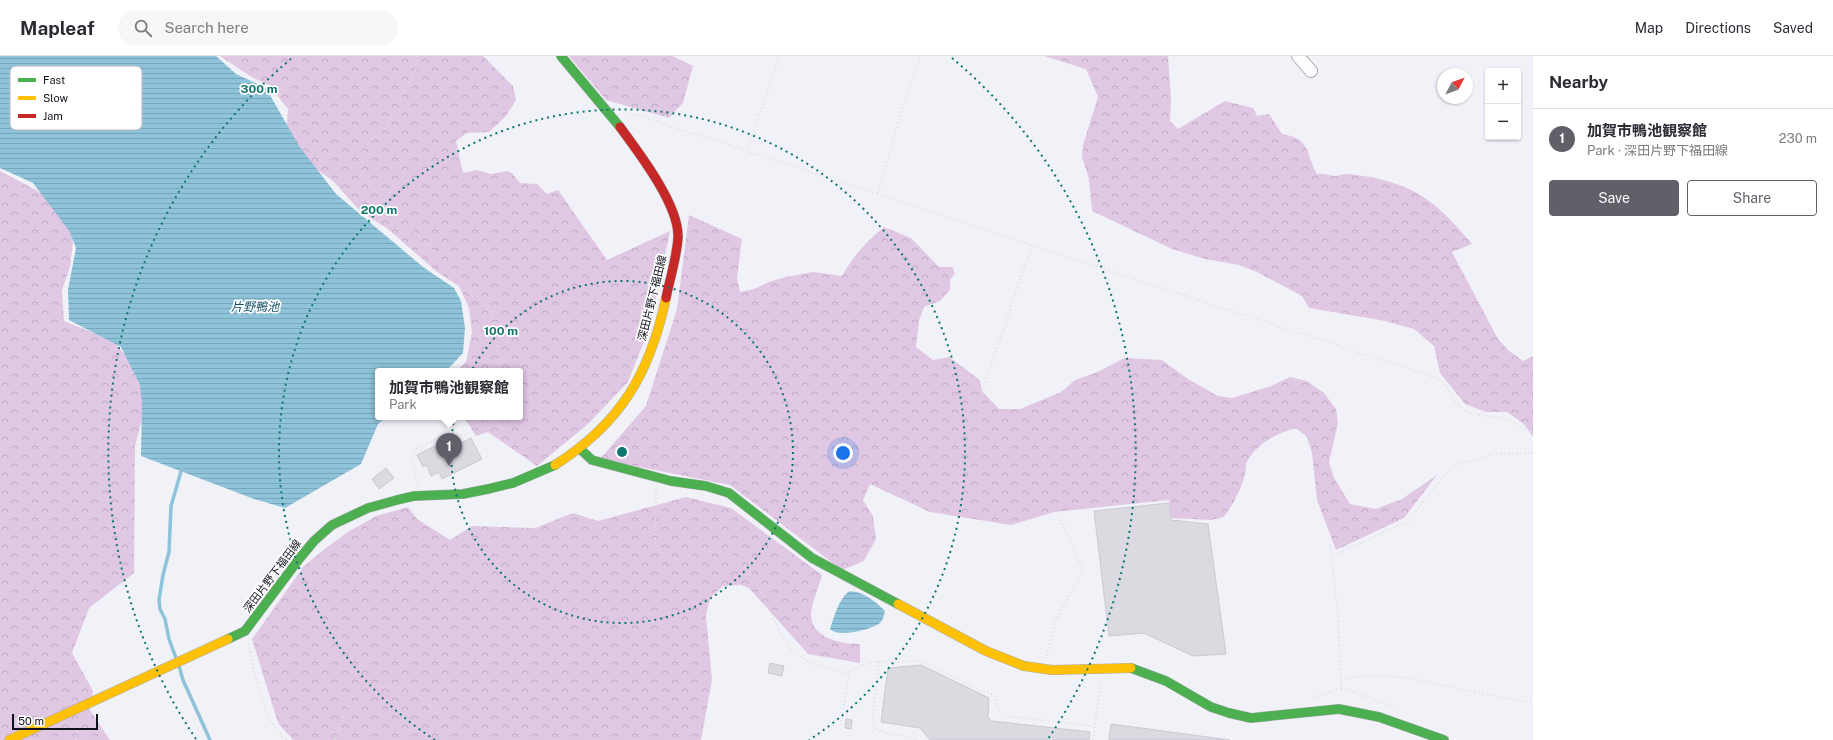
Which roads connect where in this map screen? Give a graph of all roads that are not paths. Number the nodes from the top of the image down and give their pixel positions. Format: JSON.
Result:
{"nodes":[{"id":1,"x":561,"y":56,"type":"edge"},
{"id":2,"x":1298,"y":56,"type":"edge"},
{"id":3,"x":1311,"y":71,"type":"dead end"},
{"id":4,"x":580,"y":449,"type":"junction"},
{"id":5,"x":9,"y":740,"type":"edge"},
{"id":6,"x":1444,"y":740,"type":"edge"}],
"edges":[{"from":1,"to":4,"type":"main road","name":"深田片野下福田線"},
{"from":2,"to":3,"type":"street"},
{"from":4,"to":5,"type":"main road","name":"深田片野下福田線"},
{"from":4,"to":6,"type":"main road"}]}
